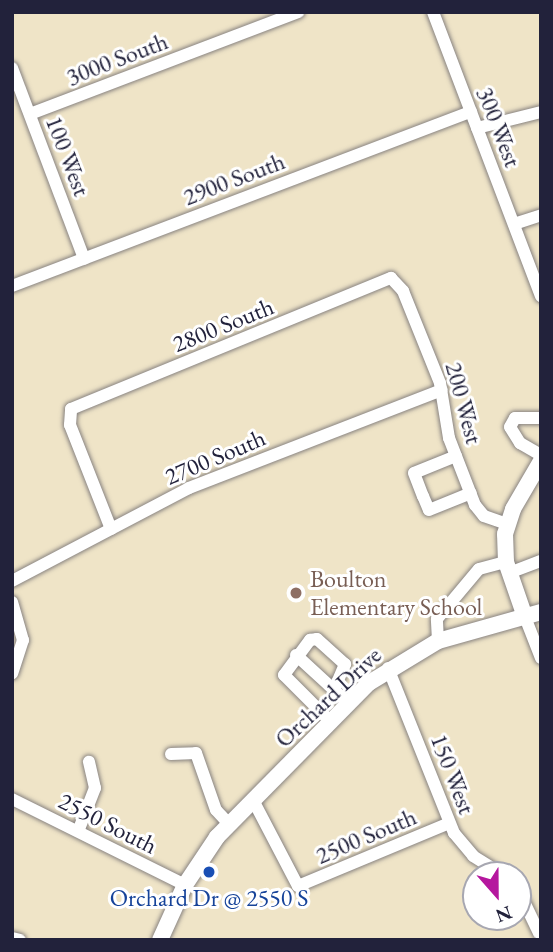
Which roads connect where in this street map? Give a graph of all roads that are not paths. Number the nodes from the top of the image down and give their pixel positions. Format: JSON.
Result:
{"nodes":[{"id":1,"x":298,"y":12,"type":"edge"},
{"id":2,"x":433,"y":12,"type":"edge"},
{"id":3,"x":12,"y":68,"type":"edge"},
{"id":4,"x":471,"y":112,"type":"junction"},
{"id":5,"x":541,"y":112,"type":"edge"},
{"id":6,"x":30,"y":114,"type":"junction"},
{"id":7,"x":477,"y":128,"type":"junction"},
{"id":8,"x":541,"y":215,"type":"edge"},
{"id":9,"x":514,"y":224,"type":"junction"},
{"id":10,"x":84,"y":259,"type":"junction"},
{"id":11,"x":394,"y":278,"type":"joint"},
{"id":12,"x":12,"y":286,"type":"edge"},
{"id":13,"x":541,"y":296,"type":"edge"},
{"id":14,"x":442,"y":390,"type":"junction"},
{"id":15,"x":541,"y":418,"type":"edge"},
{"id":16,"x":541,"y":455,"type":"edge"},
{"id":17,"x":456,"y":456,"type":"junction"},
{"id":18,"x":541,"y":461,"type":"edge"},
{"id":19,"x":471,"y":494,"type":"junction"},
{"id":20,"x":507,"y":524,"type":"junction"},
{"id":21,"x":111,"y":529,"type":"junction"},
{"id":22,"x":541,"y":562,"type":"edge"},
{"id":23,"x":507,"y":567,"type":"junction"},
{"id":24,"x":12,"y":581,"type":"edge"},
{"id":25,"x":14,"y":610,"type":"edge"},
{"id":26,"x":533,"y":614,"type":"edge"},
{"id":27,"x":438,"y":640,"type":"junction"},
{"id":28,"x":296,"y":655,"type":"junction"},
{"id":29,"x":541,"y":658,"type":"edge"},
{"id":30,"x":388,"y":668,"type":"junction"},
{"id":31,"x":12,"y":673,"type":"edge"},
{"id":32,"x":334,"y":690,"type":"junction"},
{"id":33,"x":348,"y":704,"type":"junction"},
{"id":34,"x":330,"y":721,"type":"junction"},
{"id":35,"x":171,"y":754,"type":"dead end"},
{"id":36,"x":89,"y":762,"type":"dead end"},
{"id":37,"x":12,"y":799,"type":"edge"},
{"id":38,"x":253,"y":800,"type":"junction"},
{"id":39,"x":449,"y":823,"type":"junction"},
{"id":40,"x":229,"y":824,"type":"junction"},
{"id":41,"x":79,"y":830,"type":"junction"},
{"id":42,"x":483,"y":861,"type":"edge"},
{"id":43,"x":185,"y":885,"type":"junction"},
{"id":44,"x":12,"y":938,"type":"edge"},
{"id":45,"x":20,"y":940,"type":"edge"},
{"id":46,"x":160,"y":940,"type":"edge"}],
"edges":[{"from":1,"to":6,"type":"street","name":"3000 South"},
{"from":2,"to":4,"type":"street","name":"300 West"},
{"from":3,"to":6,"type":"street","name":"100 West"},
{"from":4,"to":7,"type":"street","name":"300 West"},
{"from":4,"to":10,"type":"street","name":"2900 South"},
{"from":5,"to":7,"type":"street"},
{"from":6,"to":10,"type":"street","name":"100 West"},
{"from":7,"to":9,"type":"street","name":"300 West"},
{"from":8,"to":9,"type":"street"},
{"from":9,"to":13,"type":"street","name":"300 West"},
{"from":10,"to":12,"type":"street","name":"2900 South"},
{"from":11,"to":14,"type":"street","name":"200 West"},
{"from":11,"to":21,"type":"street","name":"2800 South"},
{"from":14,"to":17,"type":"street","name":"200 West"},
{"from":14,"to":21,"type":"street","name":"2700 South"},
{"from":15,"to":16,"type":"street"},
{"from":17,"to":19,"type":"street","name":"200 West"},
{"from":17,"to":19,"type":"street"},
{"from":18,"to":20,"type":"main road"},
{"from":19,"to":20,"type":"street","name":"200 West"},
{"from":20,"to":23,"type":"main road"},
{"from":21,"to":24,"type":"street","name":"2700 South"},
{"from":22,"to":23,"type":"street"},
{"from":23,"to":26,"type":"main road"},
{"from":23,"to":27,"type":"street"},
{"from":25,"to":31,"type":"street"},
{"from":26,"to":27,"type":"main road","name":"Orchard Drive"},
{"from":26,"to":29,"type":"street"},
{"from":27,"to":30,"type":"main road","name":"Orchard Drive"},
{"from":28,"to":32,"type":"street"},
{"from":28,"to":32,"type":"street"},
{"from":28,"to":34,"type":"street"},
{"from":30,"to":33,"type":"main road","name":"Orchard Drive"},
{"from":30,"to":39,"type":"street","name":"150 West"},
{"from":32,"to":33,"type":"street"},
{"from":33,"to":34,"type":"main road","name":"Orchard Drive"},
{"from":34,"to":38,"type":"main road","name":"Orchard Drive"},
{"from":35,"to":40,"type":"street"},
{"from":36,"to":41,"type":"street"},
{"from":37,"to":41,"type":"street","name":"2550 South"},
{"from":38,"to":39,"type":"street","name":"2500 South"},
{"from":38,"to":40,"type":"main road","name":"Orchard Drive"},
{"from":39,"to":42,"type":"street","name":"150 West"},
{"from":40,"to":43,"type":"main road","name":"Orchard Drive"},
{"from":41,"to":43,"type":"street","name":"2550 South"},
{"from":43,"to":46,"type":"main road","name":"Orchard Drive"},
{"from":44,"to":45,"type":"street"}]}
